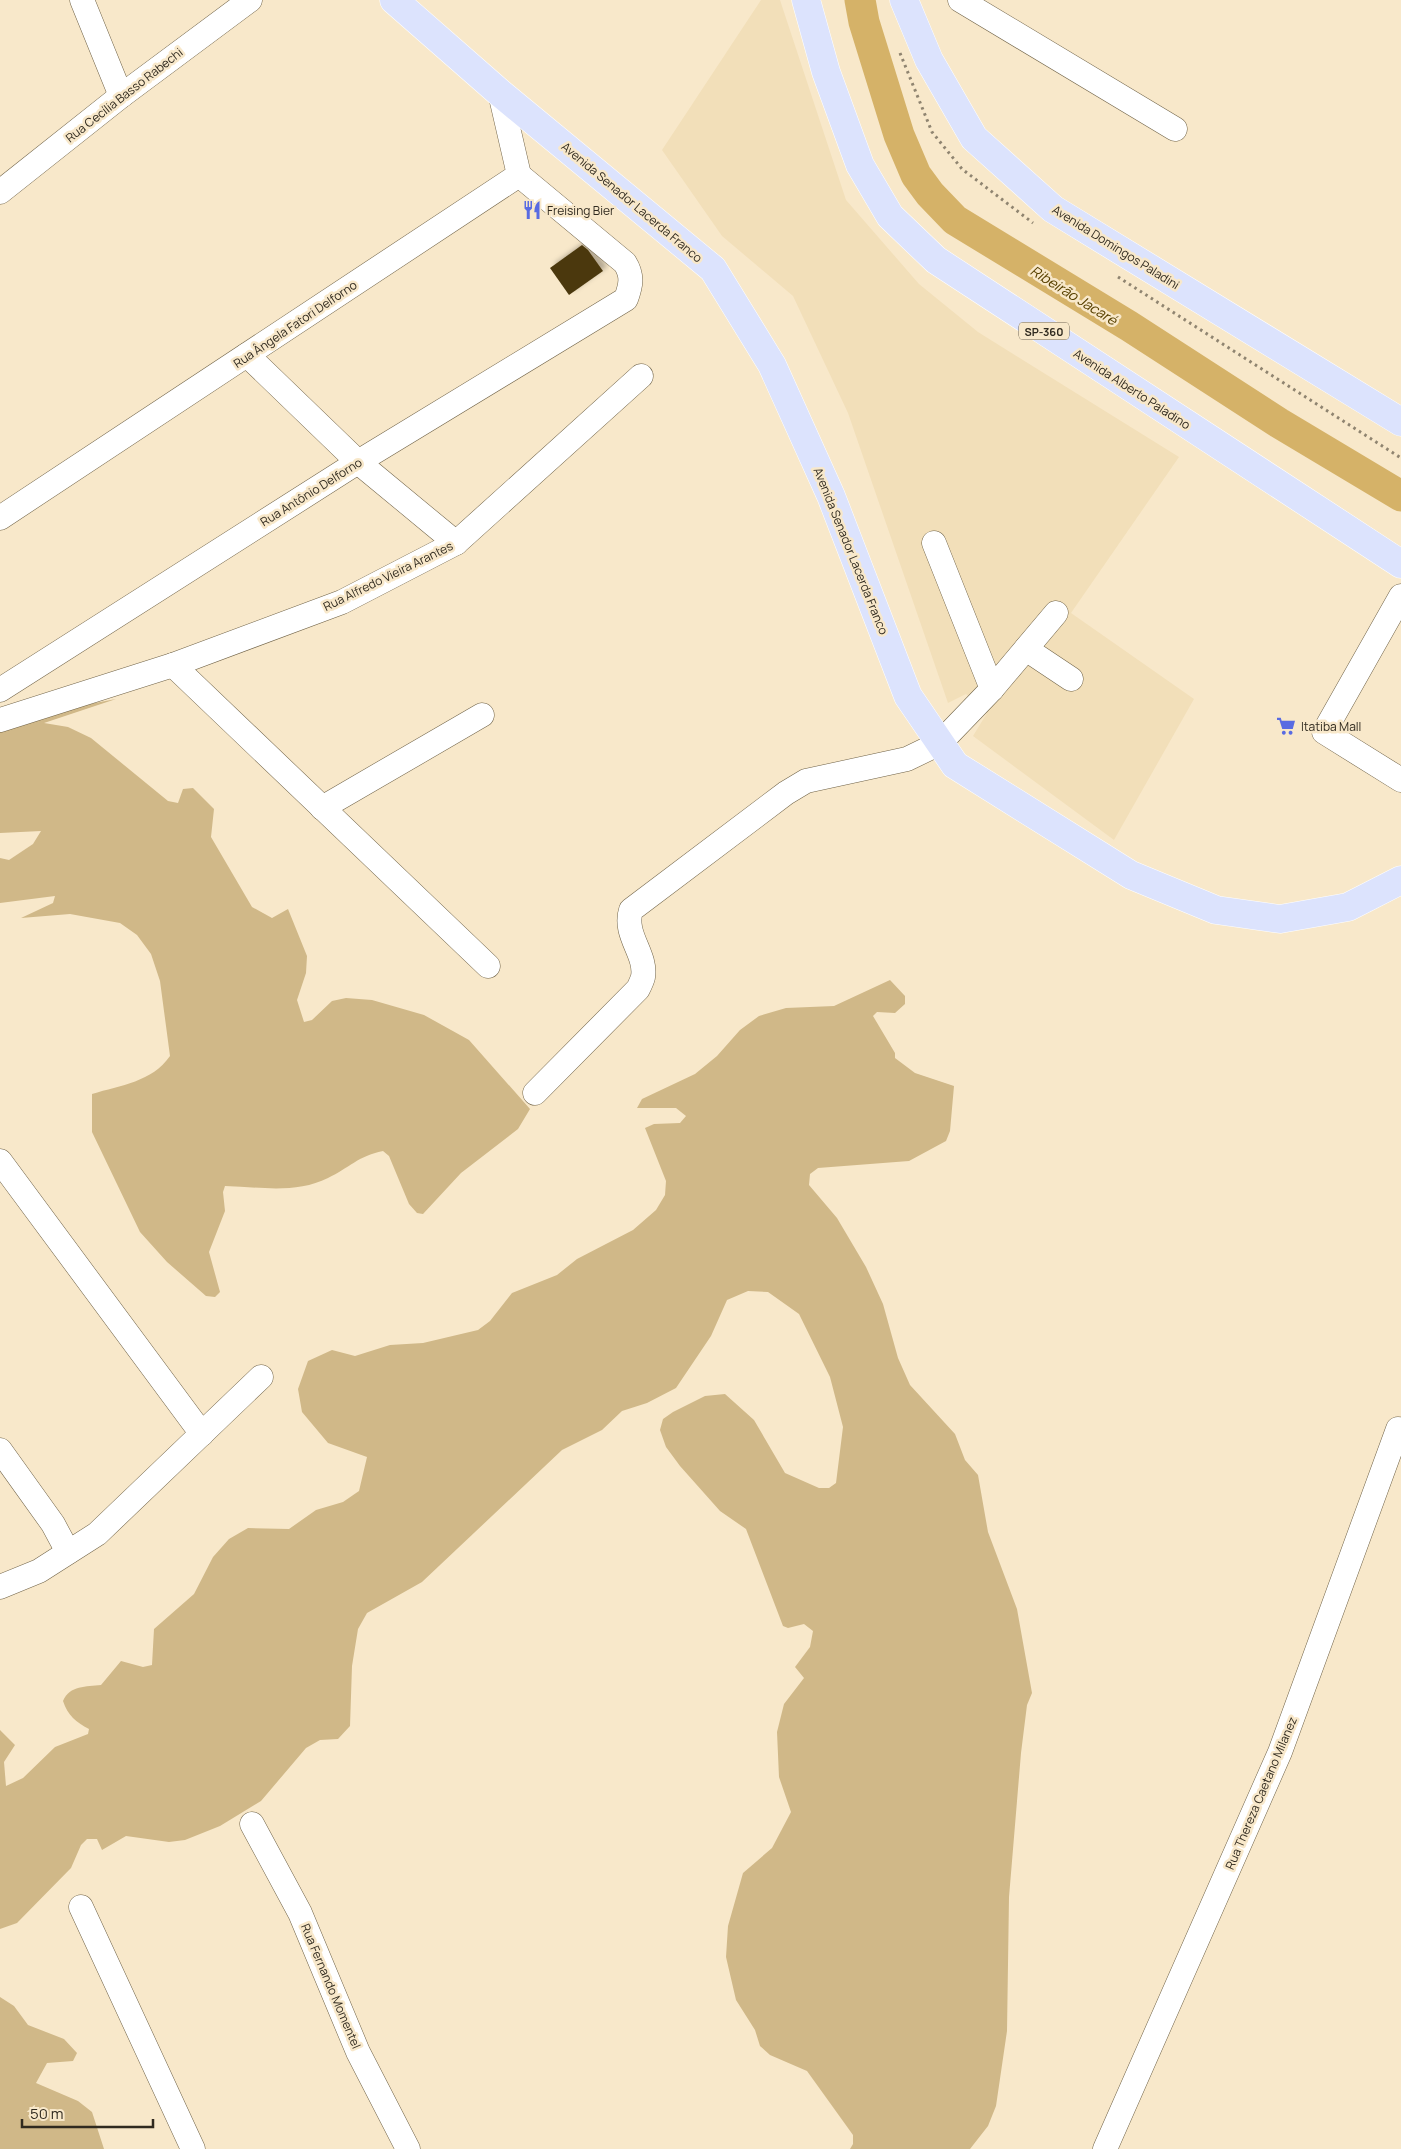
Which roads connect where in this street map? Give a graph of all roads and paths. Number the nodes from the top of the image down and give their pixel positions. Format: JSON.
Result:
{"nodes":[{"id":1,"x":82,"y":0,"type":"edge"},
{"id":2,"x":250,"y":0,"type":"edge"},
{"id":3,"x":394,"y":0,"type":"edge"},
{"id":4,"x":806,"y":0,"type":"edge"},
{"id":5,"x":904,"y":0,"type":"edge"},
{"id":6,"x":960,"y":0,"type":"edge"},
{"id":7,"x":500,"y":93,"type":"junction"},
{"id":8,"x":121,"y":96,"type":"junction"},
{"id":9,"x":1175,"y":129,"type":"dead end"},
{"id":10,"x":519,"y":175,"type":"junction"},
{"id":11,"x":0,"y":192,"type":"edge"},
{"id":12,"x":247,"y":355,"type":"junction"},
{"id":13,"x":641,"y":376,"type":"dead end"},
{"id":14,"x":1401,"y":422,"type":"edge"},
{"id":15,"x":358,"y":462,"type":"junction"},
{"id":16,"x":0,"y":518,"type":"edge"},
{"id":17,"x":456,"y":543,"type":"junction"},
{"id":18,"x":934,"y":543,"type":"dead end"},
{"id":19,"x":1401,"y":564,"type":"edge"},
{"id":20,"x":1401,"y":596,"type":"edge"},
{"id":21,"x":1056,"y":613,"type":"dead end"},
{"id":22,"x":1026,"y":649,"type":"junction"},
{"id":23,"x":173,"y":665,"type":"junction"},
{"id":24,"x":1071,"y":679,"type":"dead end"},
{"id":25,"x":992,"y":689,"type":"junction"},
{"id":26,"x":0,"y":690,"type":"edge"},
{"id":27,"x":482,"y":715,"type":"dead end"},
{"id":28,"x":0,"y":720,"type":"edge"},
{"id":29,"x":940,"y":743,"type":"junction"},
{"id":30,"x":1401,"y":780,"type":"edge"},
{"id":31,"x":322,"y":808,"type":"junction"},
{"id":32,"x":1401,"y":880,"type":"edge"},
{"id":33,"x":488,"y":966,"type":"dead end"},
{"id":34,"x":535,"y":1093,"type":"dead end"},
{"id":35,"x":0,"y":1161,"type":"edge"},
{"id":36,"x":261,"y":1377,"type":"dead end"},
{"id":37,"x":1398,"y":1429,"type":"dead end"},
{"id":38,"x":202,"y":1434,"type":"junction"},
{"id":39,"x":0,"y":1450,"type":"edge"},
{"id":40,"x":68,"y":1552,"type":"junction"},
{"id":41,"x":0,"y":1587,"type":"edge"},
{"id":42,"x":252,"y":1824,"type":"dead end"},
{"id":43,"x":81,"y":1907,"type":"dead end"},
{"id":44,"x":193,"y":2149,"type":"edge"},
{"id":45,"x":408,"y":2149,"type":"edge"},
{"id":46,"x":1105,"y":2149,"type":"edge"}],
"edges":[{"from":1,"to":8,"type":"street"},
{"from":2,"to":8,"type":"street","name":"Rua Cecília Basso Rabechi"},
{"from":3,"to":7,"type":"main road","name":"Avenida Senador Lacerda Franco"},
{"from":4,"to":19,"type":"main road","name":"Avenida Alberto Paladino","number":"SP-360"},
{"from":5,"to":14,"type":"main road","name":"Avenida Domingos Paladini"},
{"from":6,"to":9,"type":"street"},
{"from":7,"to":10,"type":"street"},
{"from":7,"to":29,"type":"main road","name":"Avenida Senador Lacerda Franco"},
{"from":8,"to":11,"type":"street","name":"Rua Cecília Basso Rabechi"},
{"from":10,"to":12,"type":"street","name":"Rua Ângela Fatori Delforno"},
{"from":10,"to":15,"type":"street","name":"Rua Antônio Delforno"},
{"from":12,"to":15,"type":"street"},
{"from":12,"to":16,"type":"street","name":"Rua Ângela Fatori Delforno"},
{"from":13,"to":17,"type":"street","name":"Rua Alfredo Vieira Arantes"},
{"from":15,"to":17,"type":"street"},
{"from":15,"to":26,"type":"street","name":"Rua Antônio Delforno"},
{"from":17,"to":23,"type":"street","name":"Rua Alfredo Vieira Arantes"},
{"from":18,"to":25,"type":"street"},
{"from":20,"to":30,"type":"street"},
{"from":21,"to":22,"type":"street"},
{"from":22,"to":24,"type":"street"},
{"from":22,"to":25,"type":"street"},
{"from":23,"to":28,"type":"street","name":"Rua Alfredo Vieira Arantes"},
{"from":23,"to":31,"type":"street"},
{"from":25,"to":29,"type":"street"},
{"from":27,"to":31,"type":"street"},
{"from":29,"to":32,"type":"main road","name":"Avenida Senador Lacerda Franco"},
{"from":29,"to":34,"type":"street"},
{"from":31,"to":33,"type":"street"},
{"from":35,"to":38,"type":"street"},
{"from":36,"to":38,"type":"street"},
{"from":37,"to":46,"type":"street","name":"Rua Thereza Caetano Milanez"},
{"from":38,"to":40,"type":"street"},
{"from":39,"to":40,"type":"street"},
{"from":40,"to":41,"type":"street"},
{"from":42,"to":45,"type":"street","name":"Rua Fernando Momentel"},
{"from":43,"to":44,"type":"street"}]}
